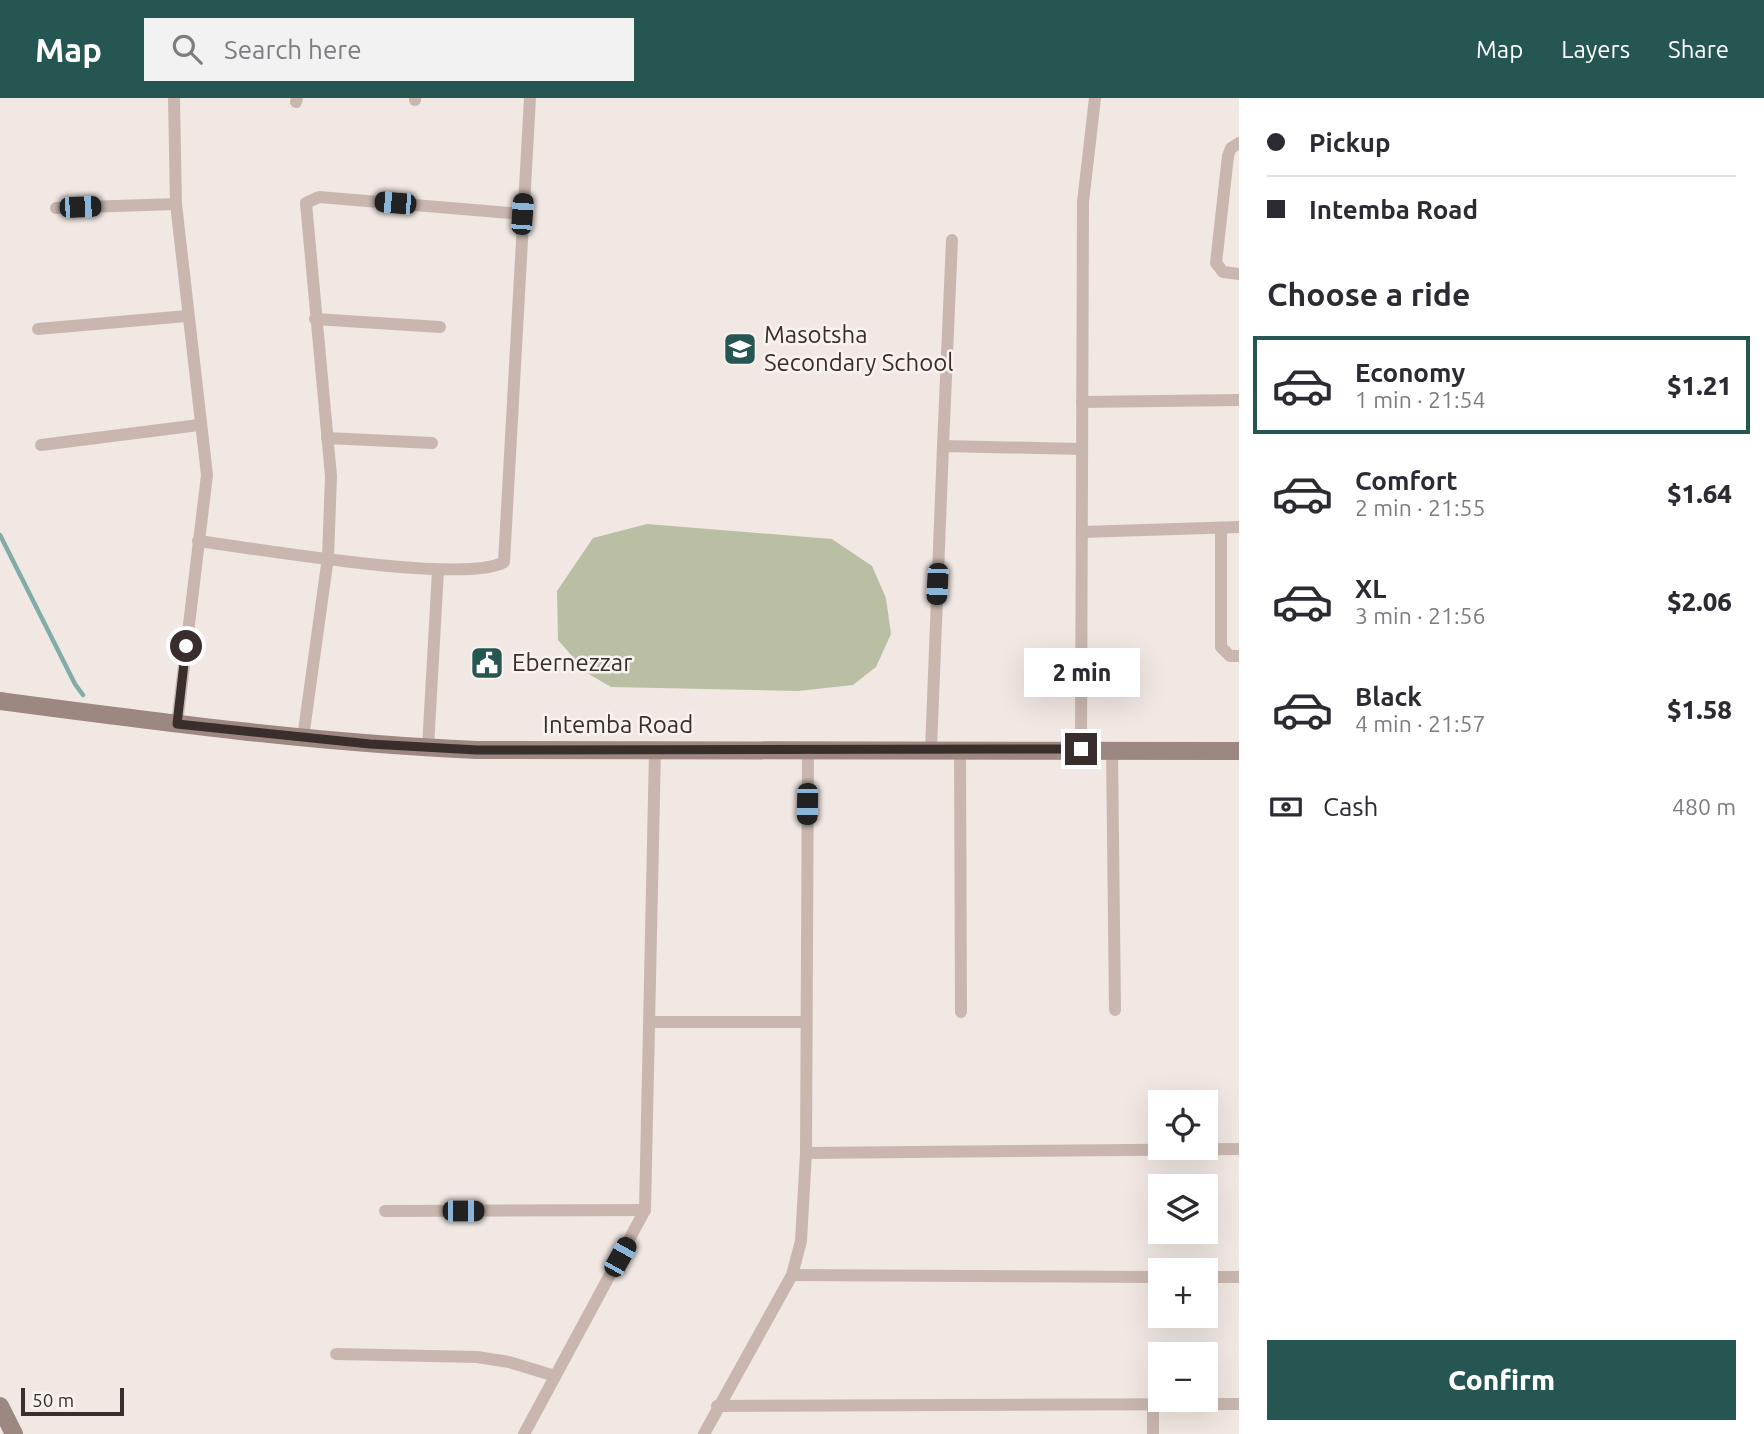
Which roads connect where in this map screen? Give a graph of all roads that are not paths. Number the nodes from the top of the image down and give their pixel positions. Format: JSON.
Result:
{"nodes":[{"id":1,"x":174,"y":98,"type":"edge"},
{"id":2,"x":530,"y":98,"type":"edge"},
{"id":3,"x":1095,"y":98,"type":"edge"},
{"id":4,"x":1239,"y":143,"type":"edge"},
{"id":5,"x":176,"y":204,"type":"junction"},
{"id":6,"x":56,"y":208,"type":"dead end"},
{"id":7,"x":522,"y":214,"type":"junction"},
{"id":8,"x":953,"y":240,"type":"dead end"},
{"id":9,"x":1239,"y":274,"type":"edge"},
{"id":10,"x":187,"y":316,"type":"junction"},
{"id":11,"x":315,"y":319,"type":"junction"},
{"id":12,"x":440,"y":327,"type":"dead end"},
{"id":13,"x":38,"y":329,"type":"dead end"},
{"id":14,"x":1239,"y":400,"type":"edge"},
{"id":15,"x":1082,"y":402,"type":"junction"},
{"id":16,"x":199,"y":425,"type":"junction"},
{"id":17,"x":327,"y":438,"type":"junction"},
{"id":18,"x":432,"y":443,"type":"dead end"},
{"id":19,"x":41,"y":445,"type":"dead end"},
{"id":20,"x":943,"y":446,"type":"junction"},
{"id":21,"x":1081,"y":449,"type":"junction"},
{"id":22,"x":1239,"y":527,"type":"edge"},
{"id":23,"x":1221,"y":529,"type":"junction"},
{"id":24,"x":1082,"y":532,"type":"junction"},
{"id":25,"x":198,"y":541,"type":"junction"},
{"id":26,"x":328,"y":557,"type":"junction"},
{"id":27,"x":438,"y":571,"type":"junction"},
{"id":28,"x":1239,"y":656,"type":"edge"},
{"id":29,"x":0,"y":701,"type":"edge"},
{"id":30,"x":177,"y":724,"type":"junction"},
{"id":31,"x":303,"y":738,"type":"junction"},
{"id":32,"x":428,"y":747,"type":"junction"},
{"id":33,"x":1081,"y":749,"type":"junction"},
{"id":34,"x":655,"y":750,"type":"junction"},
{"id":35,"x":808,"y":750,"type":"junction"},
{"id":36,"x":931,"y":750,"type":"junction"},
{"id":37,"x":960,"y":750,"type":"junction"},
{"id":38,"x":1112,"y":750,"type":"junction"},
{"id":39,"x":1239,"y":751,"type":"edge"},
{"id":40,"x":1115,"y":1010,"type":"dead end"},
{"id":41,"x":961,"y":1012,"type":"dead end"},
{"id":42,"x":650,"y":1022,"type":"junction"},
{"id":43,"x":805,"y":1022,"type":"junction"},
{"id":44,"x":1239,"y":1149,"type":"edge"},
{"id":45,"x":806,"y":1153,"type":"junction"},
{"id":46,"x":645,"y":1210,"type":"junction"},
{"id":47,"x":385,"y":1211,"type":"dead end"},
{"id":48,"x":792,"y":1275,"type":"junction"},
{"id":49,"x":1148,"y":1277,"type":"edge"},
{"id":50,"x":1218,"y":1277,"type":"edge"},
{"id":51,"x":1239,"y":1278,"type":"edge"},
{"id":52,"x":336,"y":1354,"type":"dead end"},
{"id":53,"x":555,"y":1376,"type":"junction"},
{"id":54,"x":1218,"y":1404,"type":"edge"},
{"id":55,"x":1239,"y":1404,"type":"edge"},
{"id":56,"x":1148,"y":1405,"type":"edge"},
{"id":57,"x":0,"y":1406,"type":"edge"},
{"id":58,"x":717,"y":1406,"type":"junction"},
{"id":59,"x":1153,"y":1412,"type":"edge"},
{"id":60,"x":14,"y":1434,"type":"edge"},
{"id":61,"x":524,"y":1434,"type":"edge"},
{"id":62,"x":704,"y":1434,"type":"edge"},
{"id":63,"x":1153,"y":1434,"type":"edge"}],
"edges":[{"from":1,"to":5,"type":"street"},
{"from":2,"to":7,"type":"street"},
{"from":3,"to":15,"type":"street"},
{"from":4,"to":9,"type":"street"},
{"from":5,"to":6,"type":"street"},
{"from":5,"to":10,"type":"street"},
{"from":7,"to":11,"type":"street"},
{"from":7,"to":27,"type":"street"},
{"from":8,"to":20,"type":"street"},
{"from":10,"to":13,"type":"street"},
{"from":10,"to":16,"type":"street"},
{"from":11,"to":12,"type":"street"},
{"from":11,"to":17,"type":"street"},
{"from":14,"to":15,"type":"street"},
{"from":15,"to":21,"type":"street"},
{"from":16,"to":19,"type":"street"},
{"from":16,"to":25,"type":"street"},
{"from":17,"to":18,"type":"street"},
{"from":17,"to":26,"type":"street"},
{"from":20,"to":21,"type":"street"},
{"from":20,"to":36,"type":"street"},
{"from":21,"to":24,"type":"street"},
{"from":22,"to":23,"type":"street"},
{"from":23,"to":24,"type":"street"},
{"from":23,"to":28,"type":"street"},
{"from":24,"to":33,"type":"street"},
{"from":25,"to":26,"type":"street"},
{"from":25,"to":30,"type":"street"},
{"from":26,"to":27,"type":"street"},
{"from":26,"to":31,"type":"street"},
{"from":27,"to":32,"type":"street"},
{"from":29,"to":30,"type":"street","name":"Intemba Road"},
{"from":30,"to":31,"type":"street","name":"Intemba Road"},
{"from":31,"to":32,"type":"street","name":"Intemba Road"},
{"from":32,"to":34,"type":"street","name":"Intemba Road"},
{"from":33,"to":37,"type":"street","name":"Intemba Road"},
{"from":33,"to":38,"type":"street","name":"Intemba Road"},
{"from":34,"to":35,"type":"street","name":"Intemba Road"},
{"from":34,"to":42,"type":"street"},
{"from":35,"to":36,"type":"street","name":"Intemba Road"},
{"from":35,"to":43,"type":"street"},
{"from":36,"to":37,"type":"street","name":"Intemba Road"},
{"from":37,"to":41,"type":"street"},
{"from":38,"to":39,"type":"street","name":"Intemba Road"},
{"from":38,"to":40,"type":"street"},
{"from":42,"to":43,"type":"street"},
{"from":42,"to":46,"type":"street"},
{"from":43,"to":45,"type":"street"},
{"from":44,"to":45,"type":"street"},
{"from":45,"to":48,"type":"street"},
{"from":46,"to":47,"type":"street"},
{"from":46,"to":53,"type":"street"},
{"from":48,"to":49,"type":"street"},
{"from":48,"to":58,"type":"street"},
{"from":50,"to":51,"type":"street"},
{"from":52,"to":53,"type":"street"},
{"from":53,"to":61,"type":"street"},
{"from":54,"to":55,"type":"street"},
{"from":56,"to":58,"type":"street"},
{"from":57,"to":60,"type":"street"},
{"from":58,"to":62,"type":"street"},
{"from":59,"to":63,"type":"street"}]}
